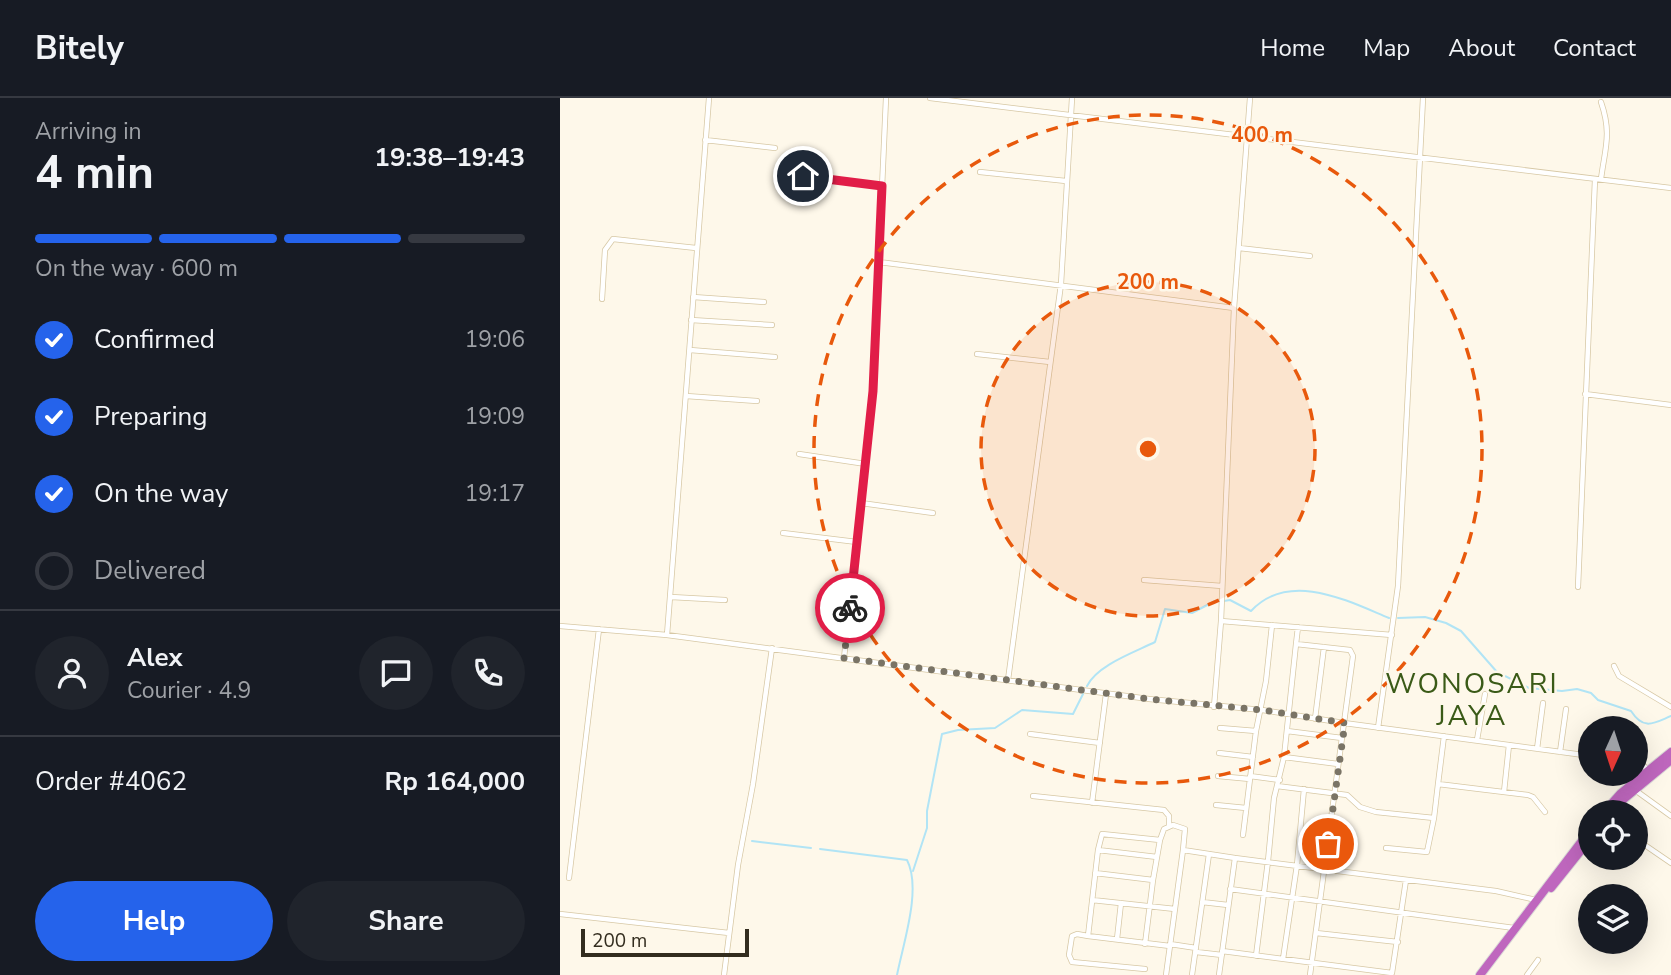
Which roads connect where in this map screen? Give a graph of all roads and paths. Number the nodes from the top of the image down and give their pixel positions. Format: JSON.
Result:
{"nodes":[{"id":1,"x":709,"y":98,"type":"edge"},
{"id":2,"x":886,"y":98,"type":"edge"},
{"id":3,"x":930,"y":98,"type":"edge"},
{"id":4,"x":1072,"y":98,"type":"edge"},
{"id":5,"x":1250,"y":98,"type":"edge"},
{"id":6,"x":1423,"y":98,"type":"edge"},
{"id":7,"x":1601,"y":102,"type":"dead end"},
{"id":8,"x":1070,"y":115,"type":"junction"},
{"id":9,"x":1246,"y":136,"type":"junction"},
{"id":10,"x":705,"y":139,"type":"junction"},
{"id":11,"x":775,"y":148,"type":"dead end"},
{"id":12,"x":1420,"y":156,"type":"junction"},
{"id":13,"x":980,"y":173,"type":"dead end"},
{"id":14,"x":800,"y":176,"type":"dead end"},
{"id":15,"x":1598,"y":179,"type":"junction"},
{"id":16,"x":1066,"y":181,"type":"junction"},
{"id":17,"x":882,"y":186,"type":"junction"},
{"id":18,"x":1671,"y":188,"type":"edge"},
{"id":19,"x":696,"y":248,"type":"junction"},
{"id":20,"x":1239,"y":248,"type":"junction"},
{"id":21,"x":1310,"y":256,"type":"dead end"},
{"id":22,"x":878,"y":262,"type":"junction"},
{"id":23,"x":1061,"y":284,"type":"junction"},
{"id":24,"x":693,"y":298,"type":"junction"},
{"id":25,"x":602,"y":299,"type":"dead end"},
{"id":26,"x":764,"y":302,"type":"dead end"},
{"id":27,"x":1234,"y":308,"type":"junction"},
{"id":28,"x":691,"y":320,"type":"junction"},
{"id":29,"x":772,"y":325,"type":"dead end"},
{"id":30,"x":690,"y":349,"type":"junction"},
{"id":31,"x":977,"y":355,"type":"dead end"},
{"id":32,"x":775,"y":357,"type":"dead end"},
{"id":33,"x":1050,"y":362,"type":"junction"},
{"id":34,"x":1585,"y":394,"type":"junction"},
{"id":35,"x":686,"y":396,"type":"junction"},
{"id":36,"x":757,"y":401,"type":"dead end"},
{"id":37,"x":1671,"y":405,"type":"edge"},
{"id":38,"x":799,"y":454,"type":"dead end"},
{"id":39,"x":866,"y":464,"type":"junction"},
{"id":40,"x":862,"y":503,"type":"junction"},
{"id":41,"x":933,"y":513,"type":"dead end"},
{"id":42,"x":783,"y":533,"type":"dead end"},
{"id":43,"x":857,"y":542,"type":"junction"},
{"id":44,"x":1144,"y":580,"type":"dead end"},
{"id":45,"x":1222,"y":586,"type":"junction"},
{"id":46,"x":1578,"y":587,"type":"dead end"},
{"id":47,"x":671,"y":597,"type":"junction"},
{"id":48,"x":725,"y":600,"type":"dead end"},
{"id":49,"x":1221,"y":621,"type":"junction"},
{"id":50,"x":1272,"y":625,"type":"junction"},
{"id":51,"x":560,"y":626,"type":"edge"},
{"id":52,"x":1298,"y":627,"type":"junction"},
{"id":53,"x":599,"y":629,"type":"junction"},
{"id":54,"x":667,"y":635,"type":"junction"},
{"id":55,"x":1392,"y":635,"type":"junction"},
{"id":56,"x":1296,"y":644,"type":"junction"},
{"id":57,"x":1324,"y":647,"type":"junction"},
{"id":58,"x":772,"y":648,"type":"junction"},
{"id":59,"x":844,"y":658,"type":"junction"},
{"id":60,"x":1614,"y":666,"type":"dead end"},
{"id":61,"x":1008,"y":680,"type":"junction"},
{"id":62,"x":1106,"y":694,"type":"junction"},
{"id":63,"x":1485,"y":694,"type":"dead end"},
{"id":64,"x":1543,"y":703,"type":"dead end"},
{"id":65,"x":1214,"y":707,"type":"junction"},
{"id":66,"x":1671,"y":707,"type":"edge"},
{"id":67,"x":1566,"y":709,"type":"dead end"},
{"id":68,"x":1262,"y":710,"type":"junction"},
{"id":69,"x":1289,"y":715,"type":"junction"},
{"id":70,"x":1315,"y":719,"type":"junction"},
{"id":71,"x":1345,"y":723,"type":"junction"},
{"id":72,"x":1220,"y":728,"type":"dead end"},
{"id":73,"x":1378,"y":728,"type":"junction"},
{"id":74,"x":1287,"y":731,"type":"junction"},
{"id":75,"x":1255,"y":732,"type":"junction"},
{"id":76,"x":1030,"y":734,"type":"dead end"},
{"id":77,"x":1444,"y":736,"type":"junction"},
{"id":78,"x":1342,"y":738,"type":"junction"},
{"id":79,"x":1477,"y":740,"type":"junction"},
{"id":80,"x":1100,"y":743,"type":"junction"},
{"id":81,"x":1509,"y":745,"type":"junction"},
{"id":82,"x":1537,"y":749,"type":"junction"},
{"id":83,"x":1560,"y":752,"type":"junction"},
{"id":84,"x":1671,"y":752,"type":"edge"},
{"id":85,"x":1219,"y":753,"type":"dead end"},
{"id":86,"x":1578,"y":754,"type":"edge"},
{"id":87,"x":1252,"y":757,"type":"junction"},
{"id":88,"x":1283,"y":757,"type":"junction"},
{"id":89,"x":1670,"y":762,"type":"edge"},
{"id":90,"x":1338,"y":764,"type":"junction"},
{"id":91,"x":1648,"y":768,"type":"edge"},
{"id":92,"x":1218,"y":776,"type":"dead end"},
{"id":93,"x":1250,"y":778,"type":"junction"},
{"id":94,"x":1279,"y":783,"type":"junction"},
{"id":95,"x":1438,"y":784,"type":"junction"},
{"id":96,"x":1629,"y":786,"type":"edge"},
{"id":97,"x":1304,"y":789,"type":"junction"},
{"id":98,"x":1635,"y":789,"type":"junction"},
{"id":99,"x":1504,"y":792,"type":"junction"},
{"id":100,"x":1334,"y":794,"type":"junction"},
{"id":101,"x":1033,"y":796,"type":"dead end"},
{"id":102,"x":1615,"y":800,"type":"edge"},
{"id":103,"x":1624,"y":800,"type":"edge"},
{"id":104,"x":1092,"y":803,"type":"junction"},
{"id":105,"x":1216,"y":805,"type":"dead end"},
{"id":106,"x":1246,"y":808,"type":"junction"},
{"id":107,"x":1545,"y":812,"type":"dead end"},
{"id":108,"x":1671,"y":816,"type":"edge"},
{"id":109,"x":1434,"y":818,"type":"junction"},
{"id":110,"x":1169,"y":825,"type":"junction"},
{"id":111,"x":1243,"y":835,"type":"dead end"},
{"id":112,"x":1160,"y":840,"type":"junction"},
{"id":113,"x":1578,"y":846,"type":"edge"},
{"id":114,"x":1648,"y":847,"type":"edge"},
{"id":115,"x":1386,"y":848,"type":"dead end"},
{"id":116,"x":1098,"y":850,"type":"junction"},
{"id":117,"x":1183,"y":850,"type":"junction"},
{"id":118,"x":1209,"y":854,"type":"junction"},
{"id":119,"x":1578,"y":855,"type":"edge"},
{"id":120,"x":1157,"y":857,"type":"junction"},
{"id":121,"x":1235,"y":858,"type":"junction"},
{"id":122,"x":1268,"y":861,"type":"junction"},
{"id":123,"x":1671,"y":863,"type":"edge"},
{"id":124,"x":1297,"y":865,"type":"junction"},
{"id":125,"x":1326,"y":869,"type":"junction"},
{"id":126,"x":1095,"y":873,"type":"junction"},
{"id":127,"x":569,"y":878,"type":"dead end"},
{"id":128,"x":1153,"y":880,"type":"junction"},
{"id":129,"x":1406,"y":880,"type":"junction"},
{"id":130,"x":1230,"y":890,"type":"junction"},
{"id":131,"x":1264,"y":894,"type":"junction"},
{"id":132,"x":1292,"y":898,"type":"junction"},
{"id":133,"x":1092,"y":900,"type":"junction"},
{"id":134,"x":1536,"y":900,"type":"junction"},
{"id":135,"x":1319,"y":901,"type":"junction"},
{"id":136,"x":1202,"y":902,"type":"junction"},
{"id":137,"x":1121,"y":903,"type":"junction"},
{"id":138,"x":1228,"y":905,"type":"junction"},
{"id":139,"x":1150,"y":906,"type":"junction"},
{"id":140,"x":1175,"y":909,"type":"junction"},
{"id":141,"x":1402,"y":911,"type":"junction"},
{"id":142,"x":560,"y":914,"type":"edge"},
{"id":143,"x":1514,"y":928,"type":"junction"},
{"id":144,"x":729,"y":933,"type":"junction"},
{"id":145,"x":1316,"y":933,"type":"junction"},
{"id":146,"x":1088,"y":936,"type":"junction"},
{"id":147,"x":1117,"y":939,"type":"junction"},
{"id":148,"x":1398,"y":942,"type":"junction"},
{"id":149,"x":1145,"y":944,"type":"junction"},
{"id":150,"x":1170,"y":945,"type":"junction"},
{"id":151,"x":1196,"y":950,"type":"junction"},
{"id":152,"x":1222,"y":953,"type":"junction"},
{"id":153,"x":1256,"y":956,"type":"junction"},
{"id":154,"x":1283,"y":959,"type":"junction"},
{"id":155,"x":1538,"y":960,"type":"dead end"},
{"id":156,"x":1312,"y":962,"type":"junction"},
{"id":157,"x":1145,"y":969,"type":"dead end"},
{"id":158,"x":724,"y":975,"type":"edge"},
{"id":159,"x":1166,"y":975,"type":"edge"},
{"id":160,"x":1192,"y":975,"type":"edge"},
{"id":161,"x":1219,"y":975,"type":"edge"},
{"id":162,"x":1310,"y":975,"type":"edge"},
{"id":163,"x":1480,"y":975,"type":"edge"},
{"id":164,"x":1486,"y":975,"type":"edge"},
{"id":165,"x":1527,"y":975,"type":"edge"}],
"edges":[{"from":1,"to":10,"type":"street"},
{"from":2,"to":17,"type":"street"},
{"from":3,"to":8,"type":"street"},
{"from":4,"to":8,"type":"street"},
{"from":5,"to":9,"type":"street"},
{"from":6,"to":12,"type":"street"},
{"from":7,"to":15,"type":"street"},
{"from":8,"to":9,"type":"street"},
{"from":8,"to":16,"type":"street"},
{"from":9,"to":12,"type":"street"},
{"from":9,"to":20,"type":"street"},
{"from":10,"to":11,"type":"street"},
{"from":10,"to":19,"type":"street"},
{"from":12,"to":15,"type":"street"},
{"from":12,"to":55,"type":"street"},
{"from":13,"to":16,"type":"street"},
{"from":14,"to":17,"type":"street"},
{"from":15,"to":18,"type":"street"},
{"from":15,"to":34,"type":"street"},
{"from":16,"to":23,"type":"street"},
{"from":17,"to":22,"type":"street"},
{"from":19,"to":24,"type":"street"},
{"from":19,"to":25,"type":"street"},
{"from":20,"to":21,"type":"street"},
{"from":20,"to":27,"type":"street"},
{"from":22,"to":23,"type":"street"},
{"from":22,"to":39,"type":"street"},
{"from":23,"to":27,"type":"street"},
{"from":23,"to":33,"type":"street"},
{"from":24,"to":26,"type":"street"},
{"from":24,"to":28,"type":"street"},
{"from":27,"to":45,"type":"street"},
{"from":28,"to":29,"type":"street"},
{"from":28,"to":30,"type":"street"},
{"from":30,"to":32,"type":"street"},
{"from":30,"to":35,"type":"street"},
{"from":31,"to":33,"type":"street"},
{"from":33,"to":61,"type":"street"},
{"from":34,"to":37,"type":"street"},
{"from":34,"to":46,"type":"street"},
{"from":35,"to":36,"type":"street"},
{"from":35,"to":47,"type":"street"},
{"from":38,"to":39,"type":"street"},
{"from":39,"to":40,"type":"street"},
{"from":40,"to":41,"type":"street"},
{"from":40,"to":43,"type":"street"},
{"from":42,"to":43,"type":"street"},
{"from":43,"to":59,"type":"street"},
{"from":44,"to":45,"type":"street"},
{"from":45,"to":49,"type":"street"},
{"from":47,"to":48,"type":"street"},
{"from":47,"to":54,"type":"street"},
{"from":49,"to":50,"type":"street"},
{"from":49,"to":65,"type":"street"},
{"from":50,"to":52,"type":"street"},
{"from":50,"to":68,"type":"street"},
{"from":51,"to":53,"type":"street"},
{"from":52,"to":55,"type":"street"},
{"from":52,"to":56,"type":"street"},
{"from":53,"to":54,"type":"street"},
{"from":53,"to":127,"type":"street"},
{"from":54,"to":58,"type":"street"},
{"from":55,"to":73,"type":"street"},
{"from":56,"to":57,"type":"street"},
{"from":56,"to":69,"type":"street"},
{"from":57,"to":70,"type":"street"},
{"from":57,"to":71,"type":"street"},
{"from":58,"to":59,"type":"street"},
{"from":58,"to":144,"type":"street"},
{"from":59,"to":61,"type":"street"},
{"from":60,"to":66,"type":"street"},
{"from":61,"to":62,"type":"street"},
{"from":62,"to":65,"type":"street"},
{"from":62,"to":80,"type":"street"},
{"from":63,"to":79,"type":"street"},
{"from":64,"to":82,"type":"street"},
{"from":65,"to":68,"type":"street"},
{"from":67,"to":83,"type":"street"},
{"from":68,"to":69,"type":"street"},
{"from":68,"to":75,"type":"street"},
{"from":69,"to":70,"type":"street"},
{"from":69,"to":74,"type":"street"},
{"from":70,"to":71,"type":"street"},
{"from":71,"to":73,"type":"street"},
{"from":71,"to":78,"type":"street"},
{"from":72,"to":75,"type":"street"},
{"from":73,"to":77,"type":"street"},
{"from":74,"to":78,"type":"street"},
{"from":74,"to":88,"type":"street"},
{"from":75,"to":87,"type":"street"},
{"from":76,"to":80,"type":"street"},
{"from":77,"to":79,"type":"street"},
{"from":77,"to":95,"type":"street"},
{"from":78,"to":90,"type":"street"},
{"from":79,"to":81,"type":"street"},
{"from":80,"to":104,"type":"street"},
{"from":81,"to":82,"type":"street"},
{"from":81,"to":99,"type":"street"},
{"from":82,"to":83,"type":"street"},
{"from":83,"to":86,"type":"street"},
{"from":84,"to":91,"type":"highway"},
{"from":85,"to":87,"type":"street"},
{"from":87,"to":93,"type":"street"},
{"from":88,"to":90,"type":"street"},
{"from":88,"to":94,"type":"street"},
{"from":89,"to":98,"type":"highway"},
{"from":90,"to":100,"type":"street"},
{"from":92,"to":93,"type":"street"},
{"from":93,"to":94,"type":"street"},
{"from":93,"to":106,"type":"street"},
{"from":94,"to":97,"type":"street"},
{"from":94,"to":122,"type":"street"},
{"from":95,"to":99,"type":"street"},
{"from":95,"to":109,"type":"street"},
{"from":96,"to":102,"type":"highway"},
{"from":97,"to":100,"type":"street"},
{"from":97,"to":124,"type":"street"},
{"from":98,"to":103,"type":"highway"},
{"from":98,"to":108,"type":"street"},
{"from":99,"to":107,"type":"street"},
{"from":100,"to":109,"type":"street"},
{"from":100,"to":125,"type":"street"},
{"from":101,"to":104,"type":"street"},
{"from":104,"to":110,"type":"street"},
{"from":105,"to":106,"type":"street"},
{"from":106,"to":111,"type":"street"},
{"from":109,"to":115,"type":"street"},
{"from":110,"to":112,"type":"street"},
{"from":110,"to":117,"type":"street"},
{"from":112,"to":116,"type":"street"},
{"from":112,"to":120,"type":"street"},
{"from":113,"to":134,"type":"highway"},
{"from":114,"to":123,"type":"street"},
{"from":116,"to":120,"type":"street"},
{"from":116,"to":126,"type":"street"},
{"from":117,"to":118,"type":"street"},
{"from":117,"to":140,"type":"street"},
{"from":118,"to":121,"type":"street"},
{"from":118,"to":136,"type":"street"},
{"from":119,"to":164,"type":"highway"},
{"from":120,"to":128,"type":"street"},
{"from":121,"to":122,"type":"street"},
{"from":121,"to":130,"type":"street"},
{"from":122,"to":124,"type":"street"},
{"from":122,"to":131,"type":"street"},
{"from":124,"to":125,"type":"street"},
{"from":124,"to":132,"type":"street"},
{"from":125,"to":129,"type":"street"},
{"from":125,"to":135,"type":"street"},
{"from":126,"to":128,"type":"street"},
{"from":126,"to":133,"type":"street"},
{"from":128,"to":139,"type":"street"},
{"from":129,"to":134,"type":"street"},
{"from":129,"to":141,"type":"street"},
{"from":130,"to":131,"type":"street"},
{"from":130,"to":138,"type":"street"},
{"from":131,"to":132,"type":"street"},
{"from":131,"to":153,"type":"street"},
{"from":132,"to":135,"type":"street"},
{"from":132,"to":154,"type":"street"},
{"from":133,"to":137,"type":"street"},
{"from":133,"to":146,"type":"street"},
{"from":134,"to":143,"type":"highway"},
{"from":135,"to":141,"type":"street"},
{"from":135,"to":145,"type":"street"},
{"from":136,"to":138,"type":"street"},
{"from":136,"to":151,"type":"street"},
{"from":137,"to":139,"type":"street"},
{"from":137,"to":147,"type":"street"},
{"from":138,"to":152,"type":"street"},
{"from":139,"to":140,"type":"street"},
{"from":139,"to":149,"type":"street"},
{"from":140,"to":150,"type":"street"},
{"from":141,"to":143,"type":"street"},
{"from":141,"to":148,"type":"street"},
{"from":142,"to":144,"type":"street"},
{"from":143,"to":163,"type":"highway"},
{"from":144,"to":158,"type":"street"},
{"from":145,"to":148,"type":"street"},
{"from":145,"to":156,"type":"street"},
{"from":146,"to":147,"type":"street"},
{"from":146,"to":157,"type":"street"},
{"from":147,"to":149,"type":"street"},
{"from":148,"to":156,"type":"street"},
{"from":149,"to":150,"type":"street"},
{"from":150,"to":151,"type":"street"},
{"from":150,"to":159,"type":"street"},
{"from":151,"to":152,"type":"street"},
{"from":151,"to":160,"type":"street"},
{"from":152,"to":153,"type":"street"},
{"from":152,"to":161,"type":"street"},
{"from":153,"to":154,"type":"street"},
{"from":154,"to":156,"type":"street"},
{"from":155,"to":165,"type":"street"},
{"from":156,"to":162,"type":"street"}]}
